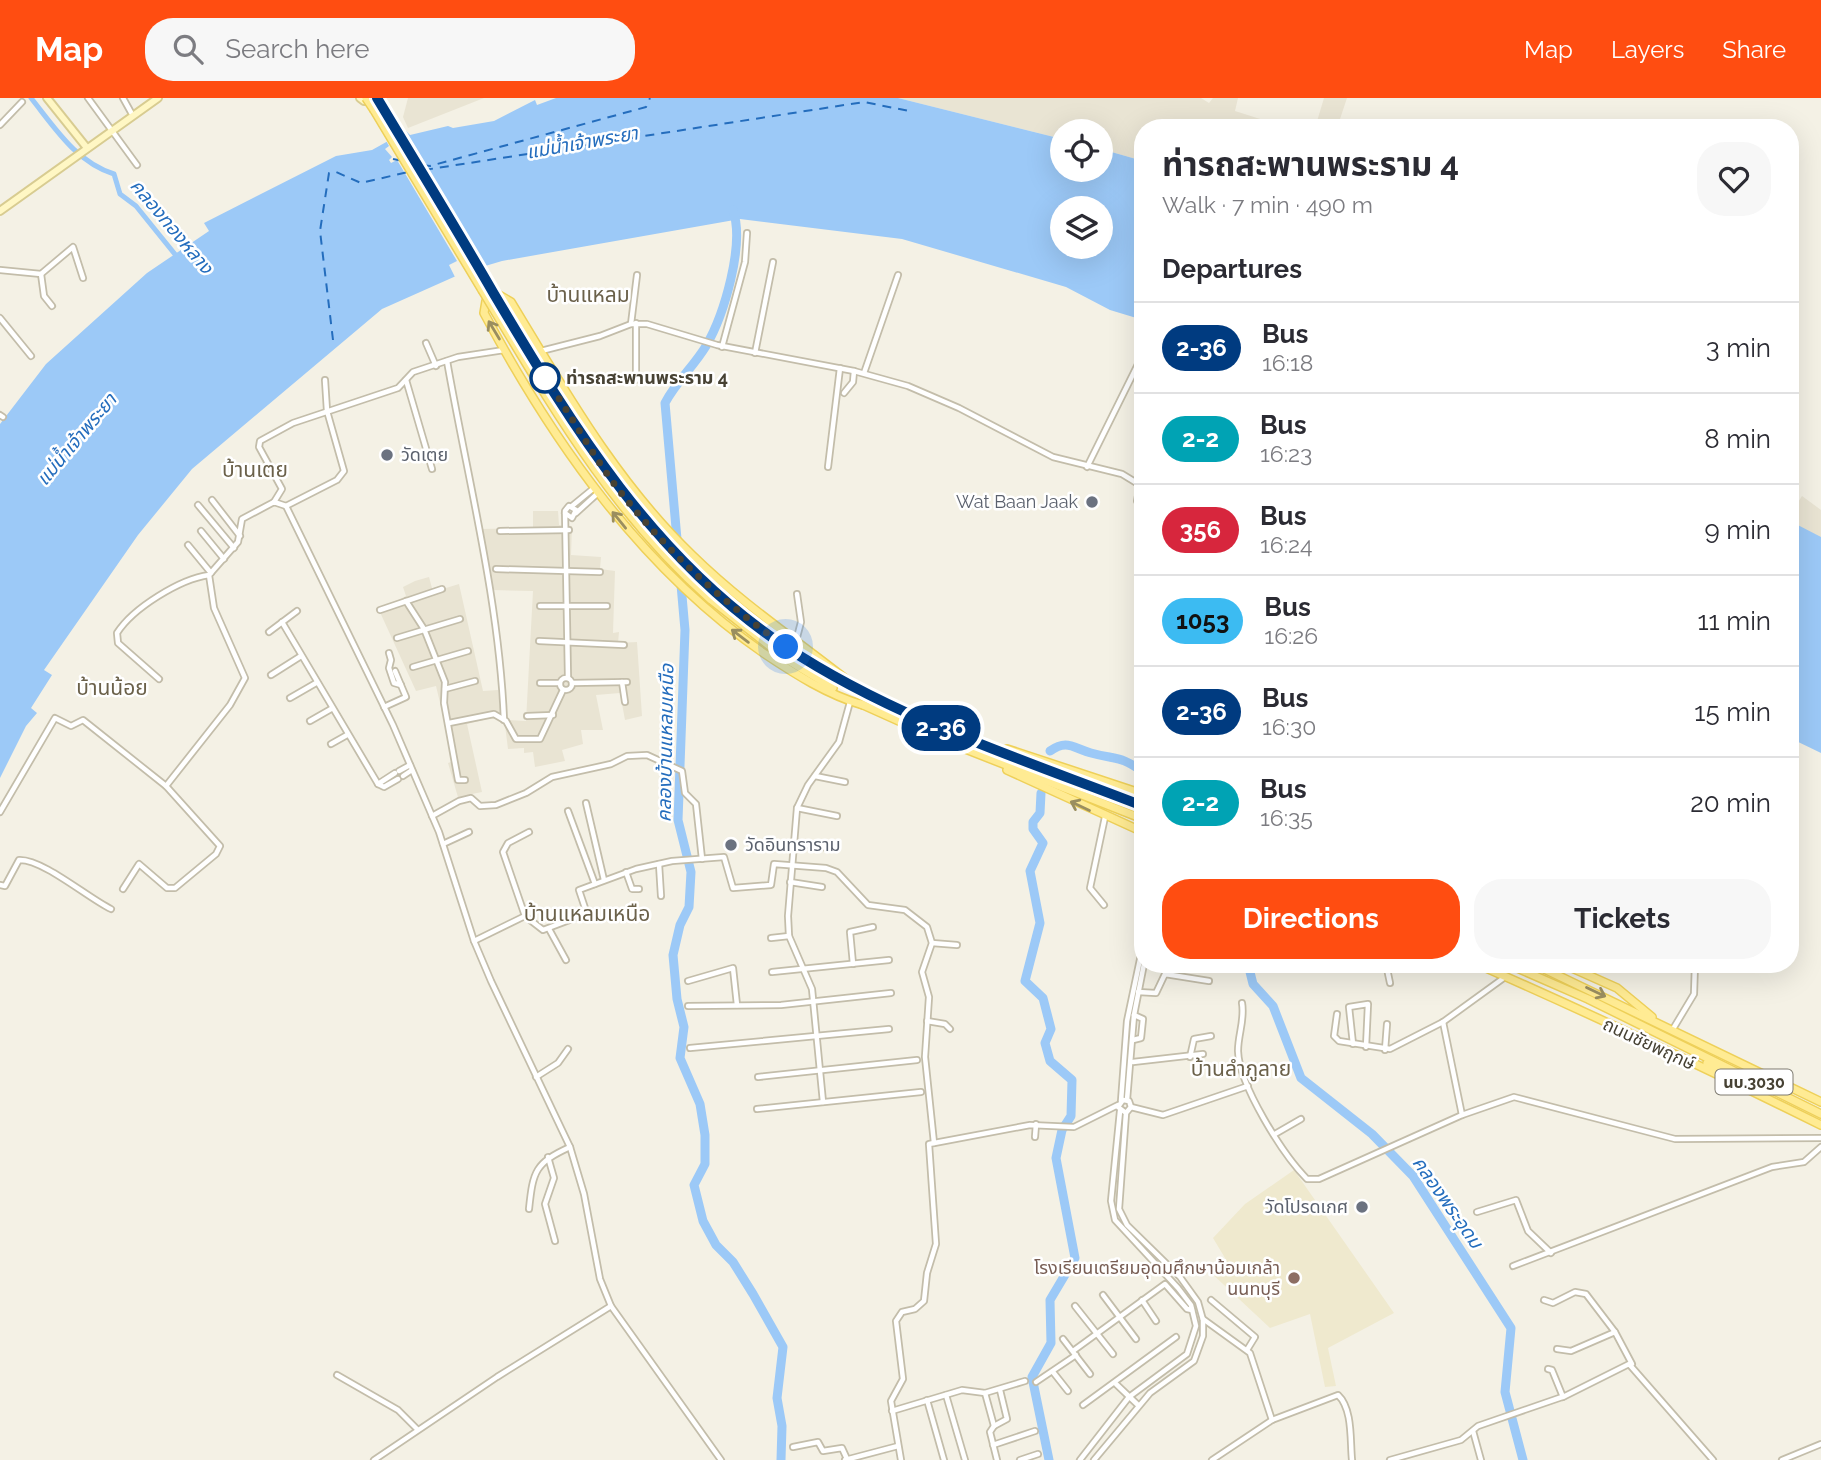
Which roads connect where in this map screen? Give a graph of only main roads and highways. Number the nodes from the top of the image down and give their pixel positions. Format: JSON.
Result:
{"nodes":[{"id":1,"x":366,"y":98,"type":"edge"},
{"id":2,"x":375,"y":98,"type":"edge"},
{"id":3,"x":486,"y":288,"type":"junction"},
{"id":4,"x":595,"y":439,"type":"junction"},
{"id":5,"x":573,"y":459,"type":"junction"},
{"id":6,"x":857,"y":688,"type":"junction"},
{"id":7,"x":863,"y":705,"type":"junction"},
{"id":8,"x":975,"y":741,"type":"junction"},
{"id":9,"x":972,"y":751,"type":"junction"},
{"id":10,"x":1134,"y":791,"type":"edge"},
{"id":11,"x":1134,"y":803,"type":"edge"},
{"id":12,"x":1134,"y":814,"type":"edge"},
{"id":13,"x":1134,"y":828,"type":"edge"},
{"id":14,"x":1496,"y":973,"type":"edge"},
{"id":15,"x":1527,"y":973,"type":"edge"},
{"id":16,"x":1554,"y":973,"type":"edge"},
{"id":17,"x":1592,"y":973,"type":"edge"},
{"id":18,"x":1656,"y":1020,"type":"junction"},
{"id":19,"x":1688,"y":1049,"type":"junction"},
{"id":20,"x":1745,"y":1086,"type":"junction"},
{"id":21,"x":1821,"y":1102,"type":"edge"},
{"id":22,"x":1821,"y":1114,"type":"edge"},
{"id":23,"x":1821,"y":1125,"type":"edge"}],
"edges":[{"from":1,"to":3,"type":"main road","bridge":true},
{"from":2,"to":3,"type":"main road"},
{"from":3,"to":6,"type":"main road","bridge":true},
{"from":3,"to":7,"type":"main road","bridge":true},
{"from":4,"to":5,"type":"main road"},
{"from":5,"to":4,"type":"main road","one_way":true},
{"from":4,"to":6,"type":"main road"},
{"from":7,"to":5,"type":"main road","one_way":true},
{"from":6,"to":8,"type":"main road"},
{"from":7,"to":9,"type":"main road"},
{"from":8,"to":10,"type":"main road"},
{"from":8,"to":11,"type":"main road"},
{"from":9,"to":12,"type":"main road"},
{"from":13,"to":9,"type":"main road","one_way":true},
{"from":14,"to":20,"type":"main road","name":"ถนนชัยพฤกษ์"},
{"from":15,"to":19,"type":"main road","name":"ถนนชัยพฤกษ์"},
{"from":16,"to":18,"type":"main road","name":"ถนนชัยพฤกษ์","one_way":true},
{"from":17,"to":18,"type":"main road","name":"ถนนชัยพฤกษ์"},
{"from":18,"to":21,"type":"main road","name":"ถนนชัยพฤกษ์"},
{"from":19,"to":20,"type":"main road"},
{"from":19,"to":22,"type":"main road","name":"ถนนชัยพฤกษ์","number":"นบ.3030"},
{"from":20,"to":23,"type":"main road","name":"ถนนชัยพฤกษ์"}]}
